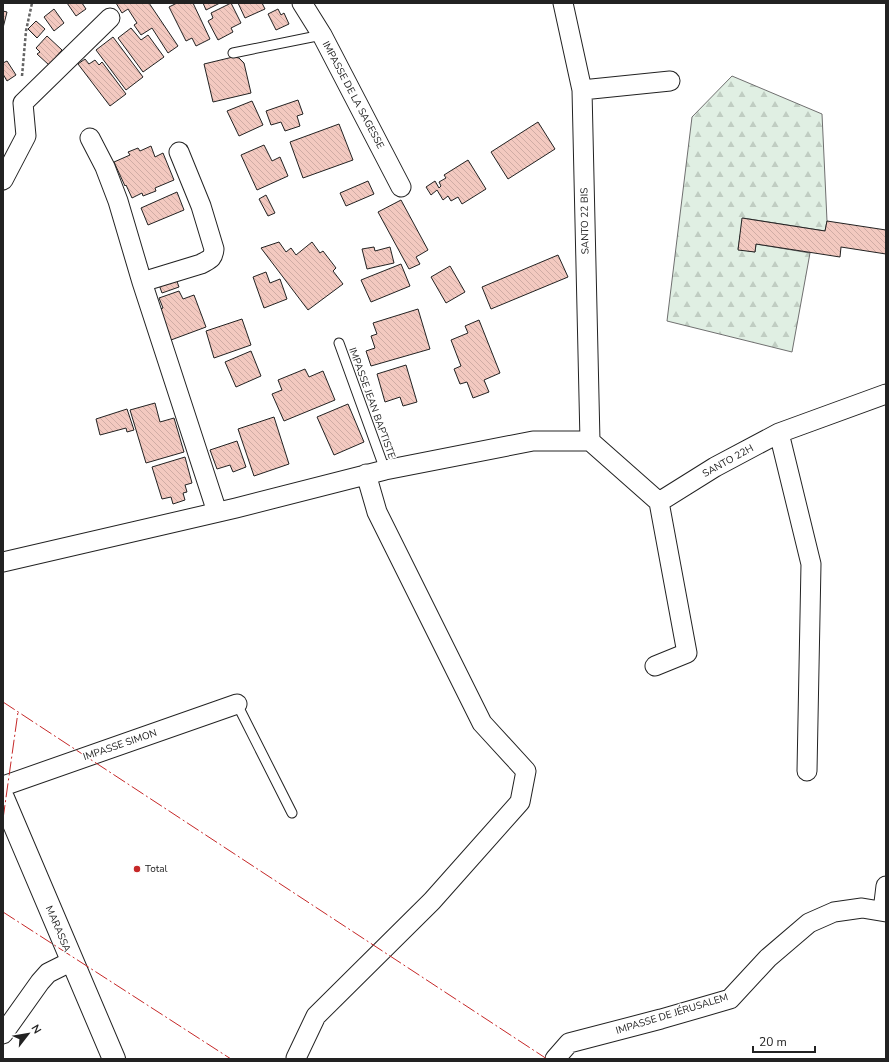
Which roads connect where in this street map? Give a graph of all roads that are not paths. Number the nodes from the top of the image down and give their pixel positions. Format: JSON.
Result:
{"nodes":[{"id":1,"x":302,"y":3,"type":"edge"},
{"id":2,"x":563,"y":3,"type":"edge"},
{"id":3,"x":110,"y":18,"type":"dead end"},
{"id":4,"x":322,"y":35,"type":"junction"},
{"id":5,"x":233,"y":53,"type":"dead end"},
{"id":6,"x":670,"y":81,"type":"dead end"},
{"id":7,"x":582,"y":90,"type":"junction"},
{"id":8,"x":90,"y":138,"type":"dead end"},
{"id":9,"x":179,"y":152,"type":"dead end"},
{"id":10,"x":3,"y":180,"type":"edge"},
{"id":11,"x":401,"y":188,"type":"dead end"},
{"id":12,"x":142,"y":282,"type":"junction"},
{"id":13,"x":339,"y":343,"type":"dead end"},
{"id":14,"x":886,"y":394,"type":"edge"},
{"id":15,"x":779,"y":433,"type":"junction"},
{"id":16,"x":590,"y":441,"type":"junction"},
{"id":17,"x":385,"y":470,"type":"junction"},
{"id":18,"x":366,"y":474,"type":"junction"},
{"id":19,"x":659,"y":502,"type":"junction"},
{"id":20,"x":217,"y":512,"type":"junction"},
{"id":21,"x":3,"y":562,"type":"edge"},
{"id":22,"x":655,"y":666,"type":"dead end"},
{"id":23,"x":237,"y":704,"type":"joint"},
{"id":24,"x":807,"y":771,"type":"dead end"},
{"id":25,"x":3,"y":786,"type":"edge"},
{"id":26,"x":3,"y":798,"type":"edge"},
{"id":27,"x":292,"y":813,"type":"dead end"},
{"id":28,"x":886,"y":886,"type":"edge"},
{"id":29,"x":884,"y":911,"type":"edge"},
{"id":30,"x":72,"y":961,"type":"junction"},
{"id":31,"x":3,"y":1034,"type":"edge"},
{"id":32,"x":114,"y":1059,"type":"edge"},
{"id":33,"x":296,"y":1059,"type":"edge"},
{"id":34,"x":556,"y":1059,"type":"edge"}],
"edges":[{"from":1,"to":4,"type":"street","name":"IMPASSE DE LA SAGESSE"},
{"from":2,"to":7,"type":"street","name":"SANTO 22 BIS"},
{"from":3,"to":10,"type":"street"},
{"from":4,"to":5,"type":"lane"},
{"from":4,"to":11,"type":"street","name":"IMPASSE DE LA SAGESSE"},
{"from":6,"to":7,"type":"street"},
{"from":7,"to":16,"type":"street","name":"SANTO 22 BIS"},
{"from":8,"to":12,"type":"street"},
{"from":9,"to":12,"type":"street"},
{"from":12,"to":20,"type":"street"},
{"from":13,"to":17,"type":"lane","name":"IMPASSE JEAN BAPTISTE"},
{"from":14,"to":15,"type":"street","name":"SANTO 22H"},
{"from":15,"to":19,"type":"street","name":"SANTO 22H"},
{"from":15,"to":24,"type":"street"},
{"from":16,"to":17,"type":"street"},
{"from":16,"to":19,"type":"street"},
{"from":17,"to":18,"type":"street"},
{"from":18,"to":20,"type":"street"},
{"from":18,"to":33,"type":"street"},
{"from":19,"to":22,"type":"street"},
{"from":20,"to":21,"type":"street"},
{"from":23,"to":25,"type":"street","name":"IMPASSE SIMON"},
{"from":23,"to":27,"type":"lane"},
{"from":26,"to":30,"type":"main road","name":"MARASSA"},
{"from":28,"to":29,"type":"street"},
{"from":29,"to":34,"type":"street","name":"IMPASSE DE JÉRUSALEM"},
{"from":30,"to":31,"type":"street"},
{"from":30,"to":32,"type":"main road","name":"MARASSA"}]}
